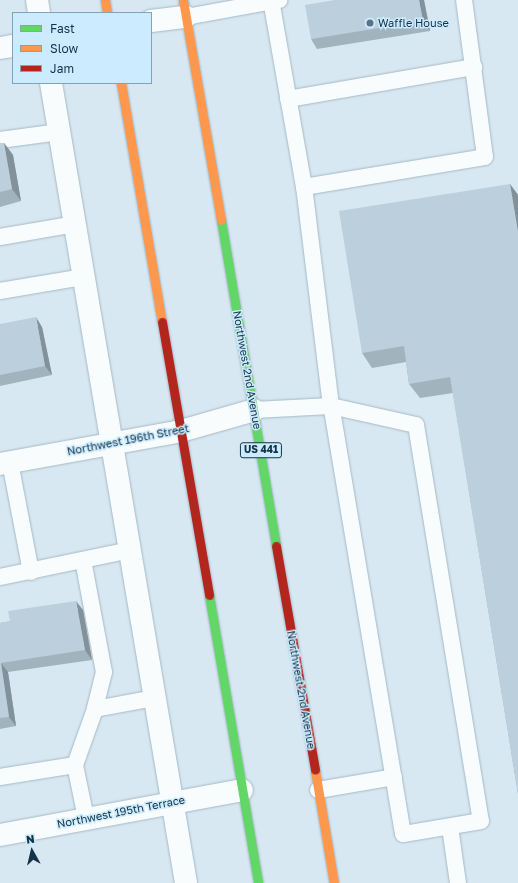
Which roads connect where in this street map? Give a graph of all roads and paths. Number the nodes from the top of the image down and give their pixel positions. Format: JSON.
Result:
{"nodes":[{"id":1,"x":37,"y":0,"type":"edge"},
{"id":2,"x":105,"y":0,"type":"edge"},
{"id":3,"x":464,"y":0,"type":"edge"},
{"id":4,"x":273,"y":1,"type":"edge"},
{"id":5,"x":185,"y":8,"type":"edge"},
{"id":6,"x":39,"y":12,"type":"edge"},
{"id":7,"x":107,"y":12,"type":"edge"},
{"id":8,"x":152,"y":22,"type":"edge"},
{"id":9,"x":12,"y":46,"type":"edge"},
{"id":10,"x":0,"y":48,"type":"edge"},
{"id":11,"x":474,"y":67,"type":"junction"},
{"id":12,"x":51,"y":84,"type":"edge"},
{"id":13,"x":121,"y":84,"type":"edge"},
{"id":14,"x":288,"y":99,"type":"junction"},
{"id":15,"x":59,"y":132,"type":"junction"},
{"id":16,"x":0,"y":140,"type":"edge"},
{"id":17,"x":304,"y":187,"type":"junction"},
{"id":18,"x":75,"y":224,"type":"junction"},
{"id":19,"x":0,"y":237,"type":"edge"},
{"id":20,"x":84,"y":276,"type":"junction"},
{"id":21,"x":0,"y":291,"type":"edge"},
{"id":22,"x":331,"y":406,"type":"junction"},
{"id":23,"x":254,"y":410,"type":"junction"},
{"id":24,"x":181,"y":431,"type":"junction"},
{"id":25,"x":112,"y":443,"type":"junction"},
{"id":26,"x":5,"y":463,"type":"edge"},
{"id":27,"x":130,"y":550,"type":"junction"},
{"id":28,"x":84,"y":560,"type":"junction"},
{"id":29,"x":31,"y":572,"type":"junction"},
{"id":30,"x":0,"y":577,"type":"edge"},
{"id":31,"x":155,"y":698,"type":"junction"},
{"id":32,"x":95,"y":709,"type":"junction"},
{"id":33,"x":74,"y":765,"type":"junction"},
{"id":34,"x":0,"y":777,"type":"edge"},
{"id":35,"x":394,"y":777,"type":"junction"},
{"id":36,"x":242,"y":790,"type":"junction"},
{"id":37,"x":318,"y":790,"type":"junction"},
{"id":38,"x":172,"y":802,"type":"junction"},
{"id":39,"x":86,"y":818,"type":"junction"},
{"id":40,"x":450,"y":827,"type":"junction"},
{"id":41,"x":0,"y":835,"type":"edge"},
{"id":42,"x":186,"y":883,"type":"edge"},
{"id":43,"x":258,"y":883,"type":"edge"},
{"id":44,"x":334,"y":883,"type":"edge"},
{"id":45,"x":458,"y":883,"type":"edge"}],
"edges":[{"from":1,"to":6,"type":"street"},
{"from":2,"to":7,"type":"main road"},
{"from":3,"to":11,"type":"lane"},
{"from":4,"to":5,"type":"lane"},
{"from":4,"to":14,"type":"lane"},
{"from":5,"to":8,"type":"street"},
{"from":5,"to":23,"type":"main road","name":"Northwest 2nd Avenue","number":"US 441"},
{"from":9,"to":10,"type":"street"},
{"from":11,"to":14,"type":"lane"},
{"from":11,"to":17,"type":"lane"},
{"from":12,"to":15,"type":"street"},
{"from":13,"to":24,"type":"main road"},
{"from":14,"to":17,"type":"lane"},
{"from":15,"to":16,"type":"lane"},
{"from":15,"to":18,"type":"street"},
{"from":17,"to":22,"type":"lane"},
{"from":18,"to":19,"type":"lane"},
{"from":18,"to":20,"type":"street"},
{"from":20,"to":21,"type":"lane"},
{"from":20,"to":25,"type":"street"},
{"from":22,"to":23,"type":"lane"},
{"from":22,"to":35,"type":"lane"},
{"from":22,"to":40,"type":"lane"},
{"from":23,"to":24,"type":"street","name":"Northwest 196th Street"},
{"from":23,"to":37,"type":"main road","name":"Northwest 2nd Avenue","number":"US 441"},
{"from":24,"to":25,"type":"street","name":"Northwest 196th Street"},
{"from":24,"to":36,"type":"main road"},
{"from":25,"to":26,"type":"street","name":"Northwest 196th Street"},
{"from":25,"to":27,"type":"street"},
{"from":26,"to":29,"type":"lane"},
{"from":27,"to":28,"type":"lane"},
{"from":27,"to":31,"type":"street"},
{"from":28,"to":29,"type":"lane"},
{"from":28,"to":32,"type":"lane"},
{"from":29,"to":30,"type":"lane"},
{"from":31,"to":32,"type":"lane"},
{"from":31,"to":38,"type":"street"},
{"from":32,"to":33,"type":"lane"},
{"from":33,"to":34,"type":"lane"},
{"from":33,"to":39,"type":"lane"},
{"from":35,"to":37,"type":"lane"},
{"from":35,"to":40,"type":"lane"},
{"from":36,"to":38,"type":"street","name":"Northwest 195th Terrace"},
{"from":36,"to":43,"type":"main road"},
{"from":37,"to":44,"type":"main road","name":"Northwest 2nd Avenue","number":"US 441"},
{"from":38,"to":39,"type":"street","name":"Northwest 195th Terrace"},
{"from":38,"to":42,"type":"street"},
{"from":39,"to":41,"type":"street","name":"Northwest 195th Terrace"},
{"from":40,"to":45,"type":"lane"}]}
